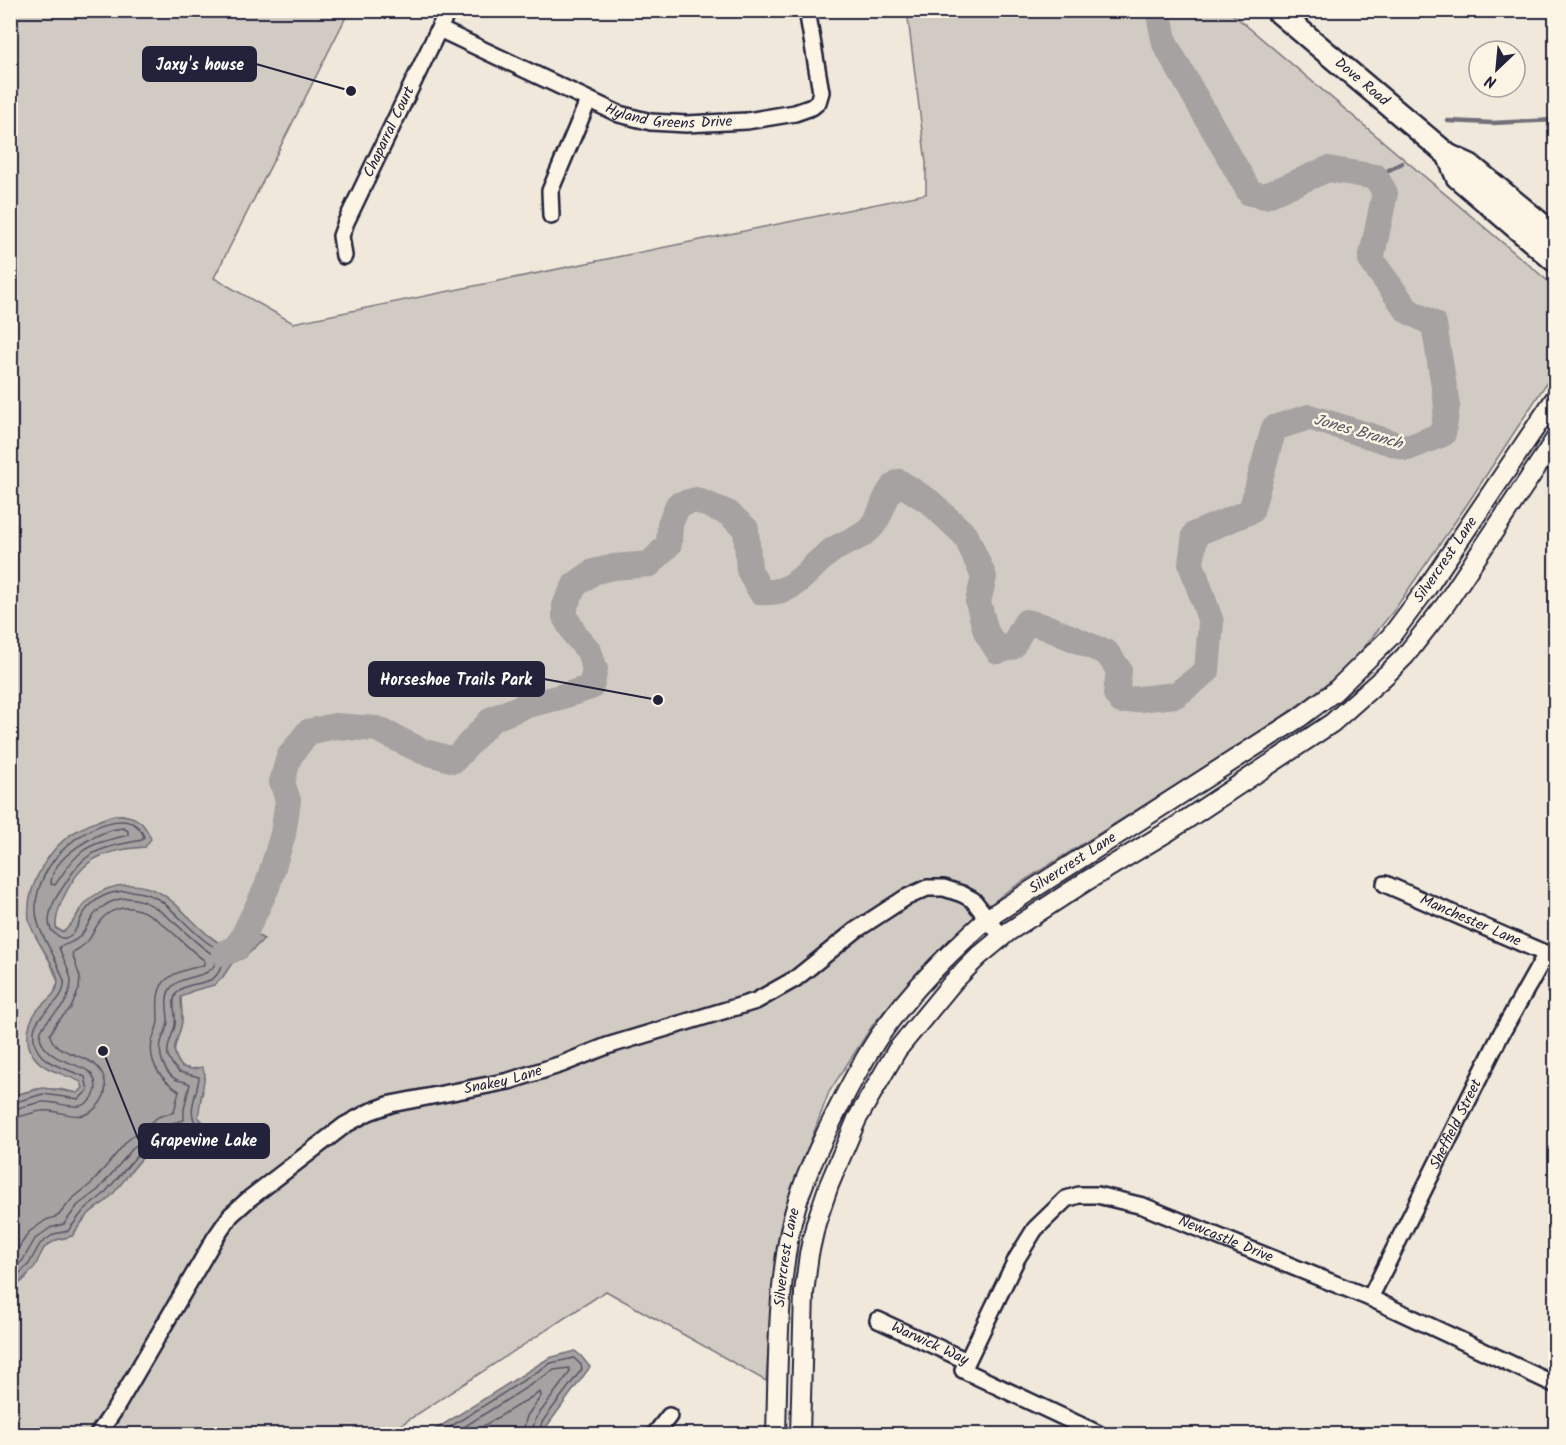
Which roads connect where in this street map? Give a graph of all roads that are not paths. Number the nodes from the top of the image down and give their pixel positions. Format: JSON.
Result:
{"nodes":[{"id":1,"x":448,"y":10,"type":"edge"},
{"id":2,"x":807,"y":10,"type":"edge"},
{"id":3,"x":1276,"y":10,"type":"edge"},
{"id":4,"x":439,"y":29,"type":"junction"},
{"id":5,"x":588,"y":101,"type":"junction"},
{"id":6,"x":1448,"y":155,"type":"junction"},
{"id":7,"x":551,"y":216,"type":"dead end"},
{"id":8,"x":1556,"y":236,"type":"edge"},
{"id":9,"x":344,"y":256,"type":"dead end"},
{"id":10,"x":1556,"y":262,"type":"edge"},
{"id":11,"x":1556,"y":397,"type":"edge"},
{"id":12,"x":1556,"y":438,"type":"edge"},
{"id":13,"x":1385,"y":884,"type":"dead end"},
{"id":14,"x":988,"y":918,"type":"junction"},
{"id":15,"x":1002,"y":937,"type":"junction"},
{"id":16,"x":1551,"y":956,"type":"edge"},
{"id":17,"x":1370,"y":1298,"type":"junction"},
{"id":18,"x":878,"y":1320,"type":"dead end"},
{"id":19,"x":967,"y":1361,"type":"junction"},
{"id":20,"x":1556,"y":1385,"type":"edge"},
{"id":21,"x":669,"y":1416,"type":"dead end"},
{"id":22,"x":98,"y":1434,"type":"edge"},
{"id":23,"x":655,"y":1434,"type":"edge"},
{"id":24,"x":776,"y":1434,"type":"edge"},
{"id":25,"x":800,"y":1434,"type":"edge"},
{"id":26,"x":1099,"y":1434,"type":"edge"}],
"edges":[{"from":1,"to":4,"type":"street","name":"Chaparral Court"},
{"from":2,"to":5,"type":"street","name":"Hyland Greens Drive"},
{"from":3,"to":6,"type":"main road","name":"Dove Road"},
{"from":4,"to":5,"type":"street","name":"Hyland Greens Drive"},
{"from":4,"to":9,"type":"street","name":"Chaparral Court"},
{"from":5,"to":7,"type":"street"},
{"from":6,"to":8,"type":"main road","name":"Dove Road"},
{"from":6,"to":10,"type":"main road","name":"Dove Road"},
{"from":11,"to":14,"type":"street","name":"Silvercrest Lane"},
{"from":12,"to":15,"type":"street","name":"Silvercrest Lane"},
{"from":13,"to":16,"type":"street","name":"Manchester Lane"},
{"from":14,"to":15,"type":"street","name":"Snakey Lane"},
{"from":14,"to":22,"type":"street","name":"Snakey Lane"},
{"from":14,"to":24,"type":"street","name":"Silvercrest Lane"},
{"from":15,"to":25,"type":"street","name":"Silvercrest Lane"},
{"from":16,"to":17,"type":"street","name":"Sheffield Street"},
{"from":17,"to":19,"type":"street","name":"Newcastle Drive"},
{"from":17,"to":20,"type":"street","name":"Newcastle Drive"},
{"from":18,"to":19,"type":"street","name":"Warwick Way"},
{"from":19,"to":26,"type":"street","name":"Warwick Way"},
{"from":21,"to":23,"type":"street"}]}
